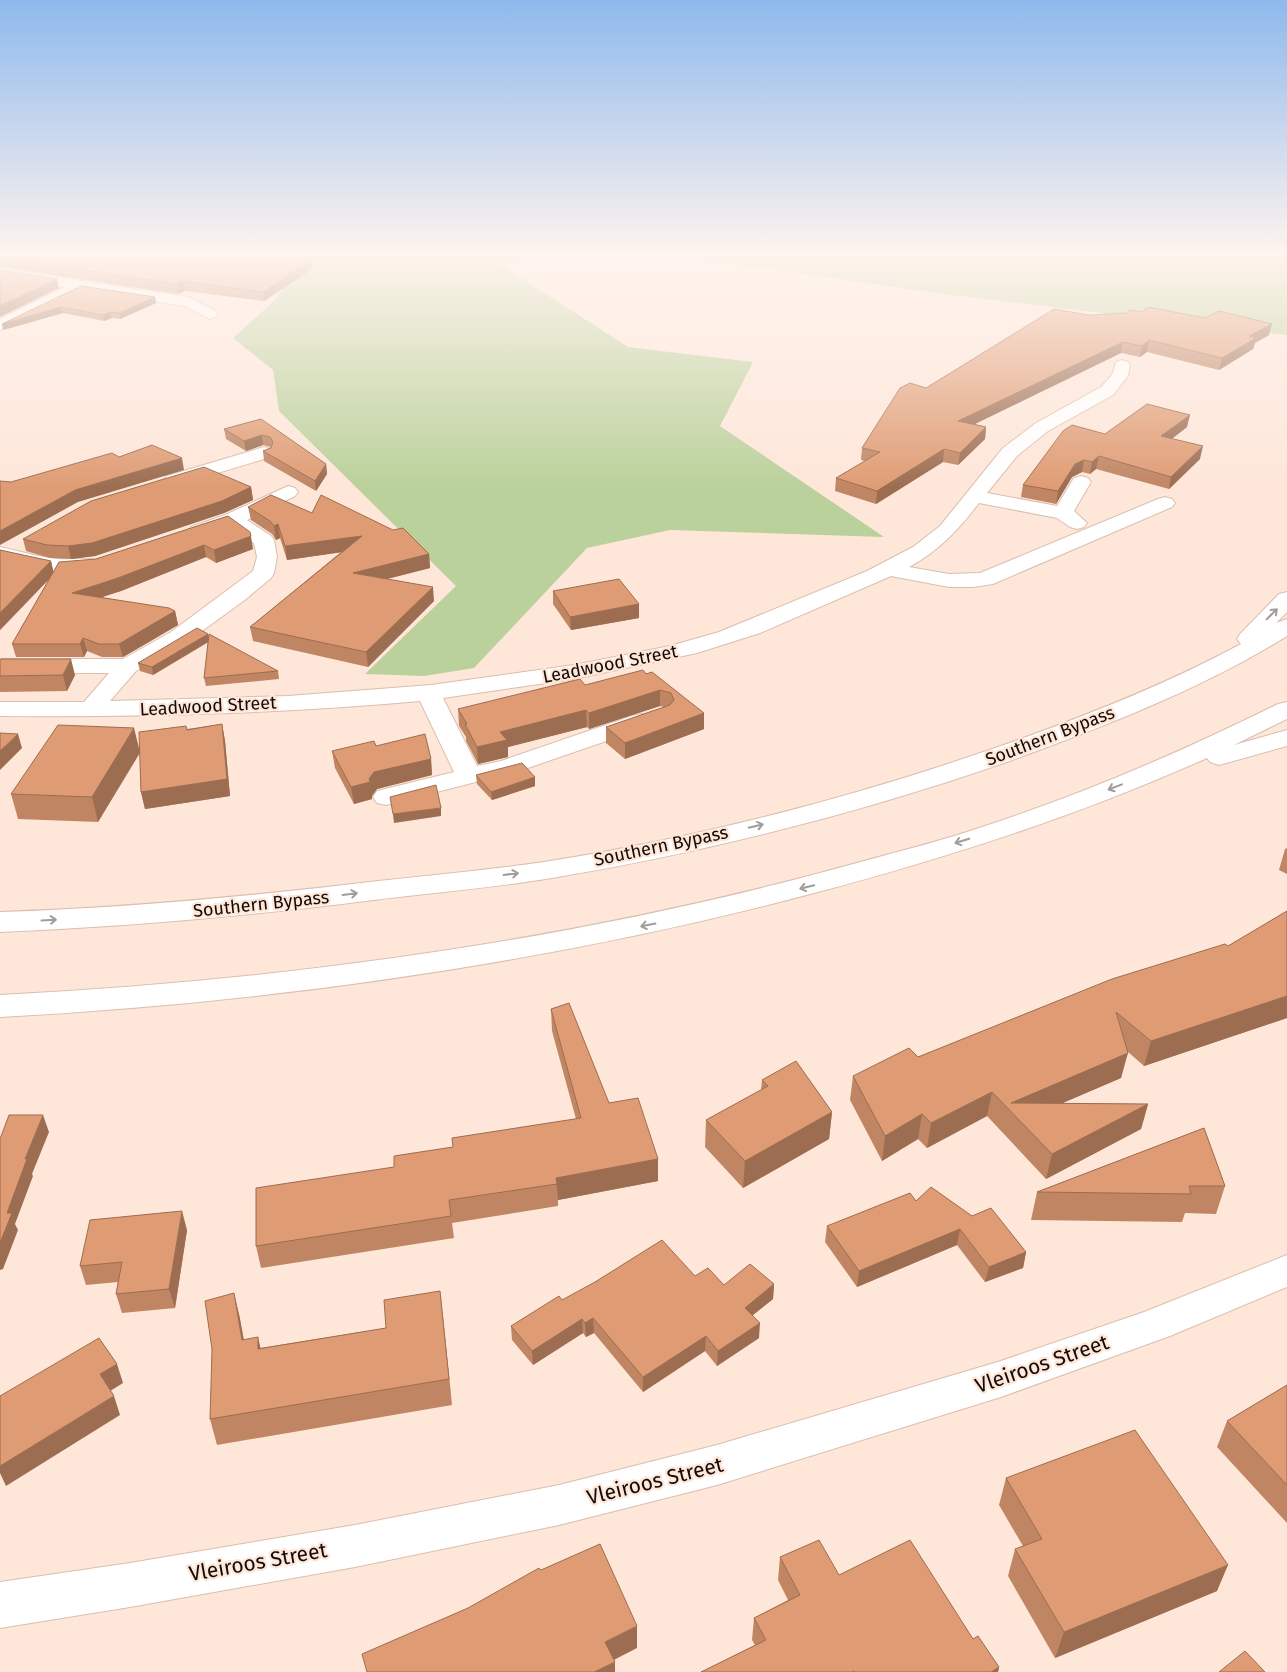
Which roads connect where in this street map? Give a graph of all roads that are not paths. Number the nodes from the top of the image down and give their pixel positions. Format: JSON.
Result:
{"nodes":[{"id":1,"x":1122,"y":365,"type":"dead end"},
{"id":2,"x":264,"y":453,"type":"edge"},
{"id":3,"x":1081,"y":482,"type":"dead end"},
{"id":4,"x":161,"y":484,"type":"edge"},
{"id":5,"x":288,"y":492,"type":"dead end"},
{"id":6,"x":974,"y":496,"type":"junction"},
{"id":7,"x":1165,"y":503,"type":"dead end"},
{"id":8,"x":1063,"y":513,"type":"junction"},
{"id":9,"x":232,"y":519,"type":"junction"},
{"id":10,"x":1093,"y":534,"type":"junction"},
{"id":11,"x":177,"y":538,"type":"edge"},
{"id":12,"x":27,"y":540,"type":"edge"},
{"id":13,"x":1,"y":553,"type":"edge"},
{"id":14,"x":113,"y":560,"type":"edge"},
{"id":15,"x":889,"y":569,"type":"junction"},
{"id":16,"x":1287,"y":599,"type":"edge"},
{"id":17,"x":1287,"y":626,"type":"edge"},
{"id":18,"x":1235,"y":656,"type":"junction"},
{"id":19,"x":0,"y":666,"type":"edge"},
{"id":20,"x":128,"y":666,"type":"junction"},
{"id":21,"x":428,"y":692,"type":"junction"},
{"id":22,"x":0,"y":709,"type":"edge"},
{"id":23,"x":1287,"y":709,"type":"edge"},
{"id":24,"x":90,"y":710,"type":"junction"},
{"id":25,"x":660,"y":715,"type":"edge"},
{"id":26,"x":1287,"y":738,"type":"edge"},
{"id":27,"x":1146,"y":776,"type":"junction"},
{"id":28,"x":469,"y":777,"type":"junction"},
{"id":29,"x":386,"y":797,"type":"dead end"},
{"id":30,"x":0,"y":922,"type":"edge"},
{"id":31,"x":0,"y":1006,"type":"edge"},
{"id":32,"x":1287,"y":1271,"type":"edge"},
{"id":33,"x":0,"y":1604,"type":"edge"}],
"edges":[{"from":1,"to":6,"type":"main road","name":"Leadwood Street"},
{"from":2,"to":4,"type":"main road"},
{"from":3,"to":8,"type":"main road"},
{"from":5,"to":9,"type":"main road"},
{"from":6,"to":8,"type":"main road"},
{"from":6,"to":15,"type":"main road","name":"Leadwood Street"},
{"from":7,"to":10,"type":"main road"},
{"from":8,"to":10,"type":"main road"},
{"from":9,"to":11,"type":"main road"},
{"from":9,"to":20,"type":"main road"},
{"from":10,"to":15,"type":"main road"},
{"from":12,"to":13,"type":"main road"},
{"from":13,"to":14,"type":"main road"},
{"from":15,"to":21,"type":"main road","name":"Leadwood Street"},
{"from":18,"to":16,"type":"main road","one_way":true},
{"from":17,"to":18,"type":"main road","name":"Southern Bypass"},
{"from":30,"to":18,"type":"main road","name":"Southern Bypass","one_way":true},
{"from":19,"to":20,"type":"main road"},
{"from":20,"to":24,"type":"main road"},
{"from":21,"to":24,"type":"main road","name":"Leadwood Street"},
{"from":21,"to":28,"type":"main road"},
{"from":22,"to":24,"type":"main road","name":"Leadwood Street"},
{"from":23,"to":27,"type":"main road"},
{"from":25,"to":28,"type":"main road"},
{"from":26,"to":27,"type":"main road"},
{"from":27,"to":31,"type":"main road","one_way":true},
{"from":28,"to":29,"type":"main road"},
{"from":32,"to":33,"type":"main road","name":"Vleiroos Street"}]}
